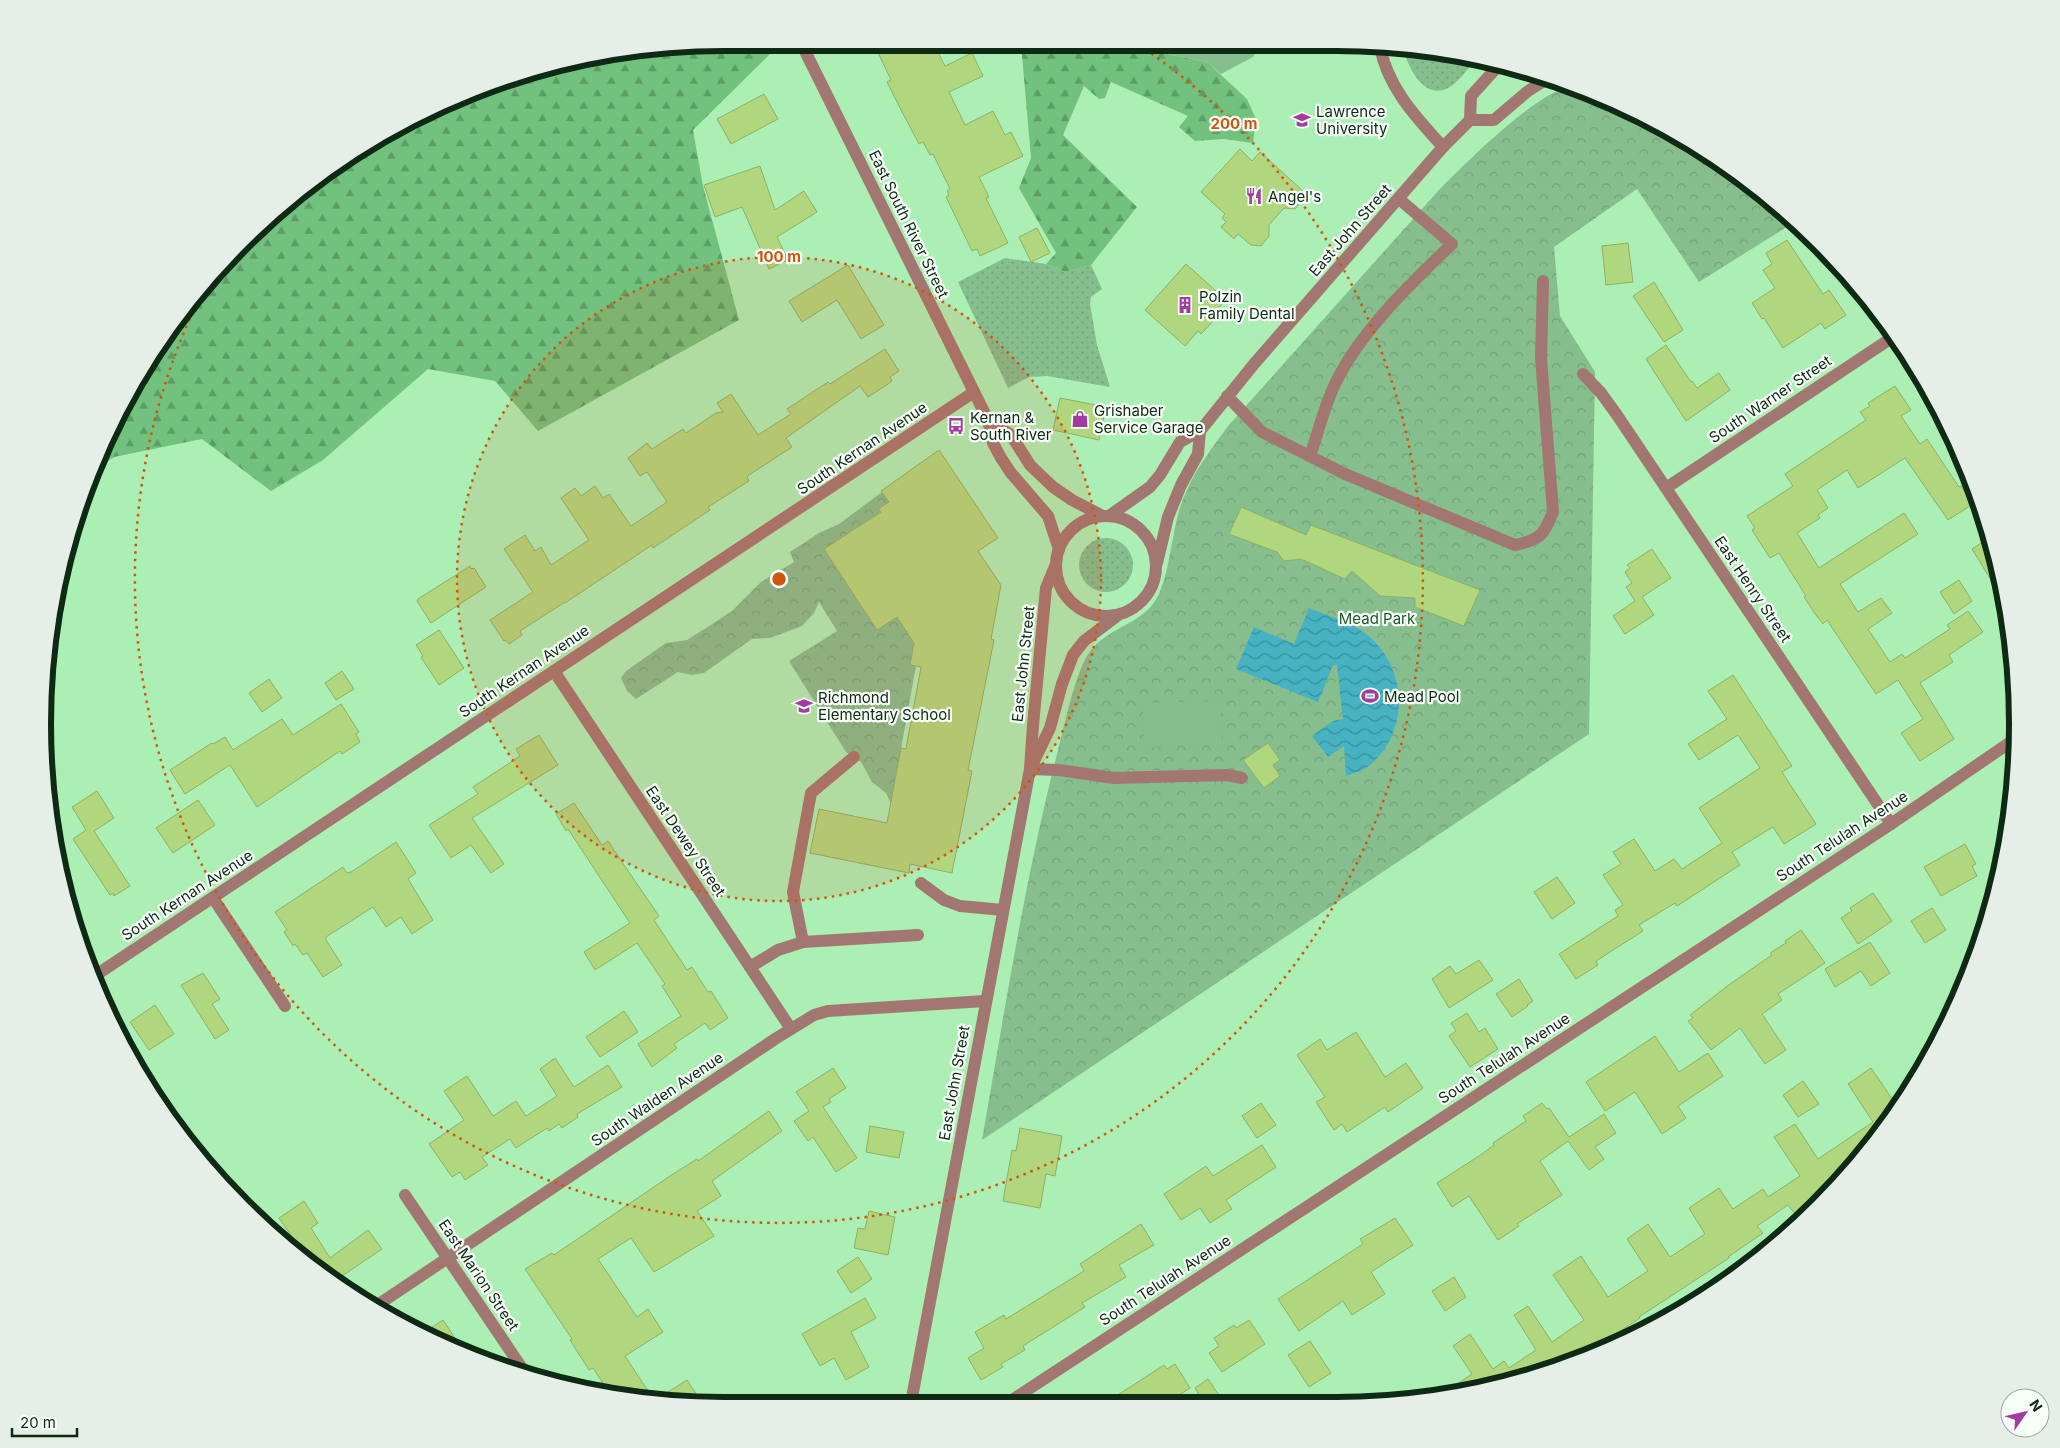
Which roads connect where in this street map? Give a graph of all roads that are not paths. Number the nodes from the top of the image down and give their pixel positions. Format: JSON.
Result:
{"nodes":[{"id":1,"x":805,"y":51,"type":"edge"},
{"id":2,"x":1381,"y":53,"type":"edge"},
{"id":3,"x":1494,"y":70,"type":"edge"},
{"id":4,"x":1540,"y":83,"type":"edge"},
{"id":5,"x":1470,"y":120,"type":"junction"},
{"id":6,"x":1443,"y":147,"type":"junction"},
{"id":7,"x":1399,"y":198,"type":"junction"},
{"id":8,"x":1543,"y":281,"type":"dead end"},
{"id":9,"x":1888,"y":340,"type":"edge"},
{"id":10,"x":1583,"y":374,"type":"dead end"},
{"id":11,"x":974,"y":392,"type":"junction"},
{"id":12,"x":1227,"y":396,"type":"junction"},
{"id":13,"x":988,"y":420,"type":"junction"},
{"id":14,"x":1200,"y":431,"type":"junction"},
{"id":15,"x":1310,"y":456,"type":"junction"},
{"id":16,"x":1666,"y":488,"type":"junction"},
{"id":17,"x":1106,"y":516,"type":"junction"},
{"id":18,"x":1058,"y":549,"type":"junction"},
{"id":19,"x":1056,"y":564,"type":"junction"},
{"id":20,"x":1156,"y":569,"type":"junction"},
{"id":21,"x":1119,"y":614,"type":"junction"},
{"id":22,"x":554,"y":671,"type":"junction"},
{"id":23,"x":2008,"y":744,"type":"edge"},
{"id":24,"x":854,"y":757,"type":"dead end"},
{"id":25,"x":1030,"y":769,"type":"junction"},
{"id":26,"x":1242,"y":778,"type":"dead end"},
{"id":27,"x":1891,"y":824,"type":"junction"},
{"id":28,"x":921,"y":883,"type":"dead end"},
{"id":29,"x":213,"y":898,"type":"junction"},
{"id":30,"x":1003,"y":910,"type":"junction"},
{"id":31,"x":918,"y":935,"type":"dead end"},
{"id":32,"x":803,"y":942,"type":"junction"},
{"id":33,"x":750,"y":967,"type":"junction"},
{"id":34,"x":99,"y":973,"type":"edge"},
{"id":35,"x":986,"y":1001,"type":"junction"},
{"id":36,"x":285,"y":1006,"type":"dead end"},
{"id":37,"x":791,"y":1030,"type":"junction"},
{"id":38,"x":405,"y":1195,"type":"dead end"},
{"id":39,"x":449,"y":1259,"type":"junction"},
{"id":40,"x":381,"y":1303,"type":"edge"},
{"id":41,"x":520,"y":1365,"type":"edge"},
{"id":42,"x":912,"y":1397,"type":"edge"},
{"id":43,"x":1017,"y":1397,"type":"edge"}],
"edges":[{"from":1,"to":11,"type":"street","name":"East South River Street"},
{"from":2,"to":6,"type":"street"},
{"from":3,"to":5,"type":"street"},
{"from":4,"to":5,"type":"street"},
{"from":5,"to":6,"type":"street","name":"East John Street"},
{"from":6,"to":7,"type":"street","name":"East John Street"},
{"from":7,"to":12,"type":"street","name":"East John Street"},
{"from":7,"to":15,"type":"street"},
{"from":8,"to":15,"type":"street"},
{"from":9,"to":16,"type":"street","name":"South Warner Street"},
{"from":10,"to":16,"type":"street","name":"East Henry Street"},
{"from":11,"to":13,"type":"street","name":"East South River Street"},
{"from":11,"to":22,"type":"street","name":"South Kernan Avenue"},
{"from":12,"to":14,"type":"street","name":"East John Street"},
{"from":12,"to":15,"type":"street"},
{"from":13,"to":17,"type":"street"},
{"from":13,"to":18,"type":"street","name":"East South River Street"},
{"from":14,"to":17,"type":"street","name":"East John Street"},
{"from":14,"to":20,"type":"street"},
{"from":16,"to":27,"type":"street","name":"East Henry Street"},
{"from":17,"to":18,"type":"street"},
{"from":17,"to":20,"type":"street"},
{"from":18,"to":19,"type":"street"},
{"from":19,"to":21,"type":"street"},
{"from":19,"to":25,"type":"street","name":"East John Street"},
{"from":20,"to":21,"type":"street"},
{"from":21,"to":25,"type":"street","name":"East John Street"},
{"from":22,"to":29,"type":"street","name":"South Kernan Avenue"},
{"from":22,"to":33,"type":"street","name":"East Dewey Street"},
{"from":23,"to":27,"type":"street","name":"South Telulah Avenue"},
{"from":24,"to":32,"type":"street"},
{"from":25,"to":26,"type":"street"},
{"from":25,"to":30,"type":"street","name":"East John Street"},
{"from":27,"to":43,"type":"street","name":"South Telulah Avenue"},
{"from":28,"to":30,"type":"street"},
{"from":29,"to":34,"type":"street","name":"South Kernan Avenue"},
{"from":29,"to":36,"type":"street"},
{"from":30,"to":35,"type":"street","name":"East John Street"},
{"from":31,"to":32,"type":"street"},
{"from":32,"to":33,"type":"street"},
{"from":33,"to":37,"type":"street","name":"East Dewey Street"},
{"from":35,"to":37,"type":"street","name":"South Walden Avenue"},
{"from":35,"to":42,"type":"street","name":"East John Street"},
{"from":37,"to":39,"type":"street","name":"South Walden Avenue"},
{"from":38,"to":39,"type":"street","name":"East Marion Street"},
{"from":39,"to":40,"type":"street","name":"South Walden Avenue"},
{"from":39,"to":41,"type":"street","name":"East Marion Street"}]}
